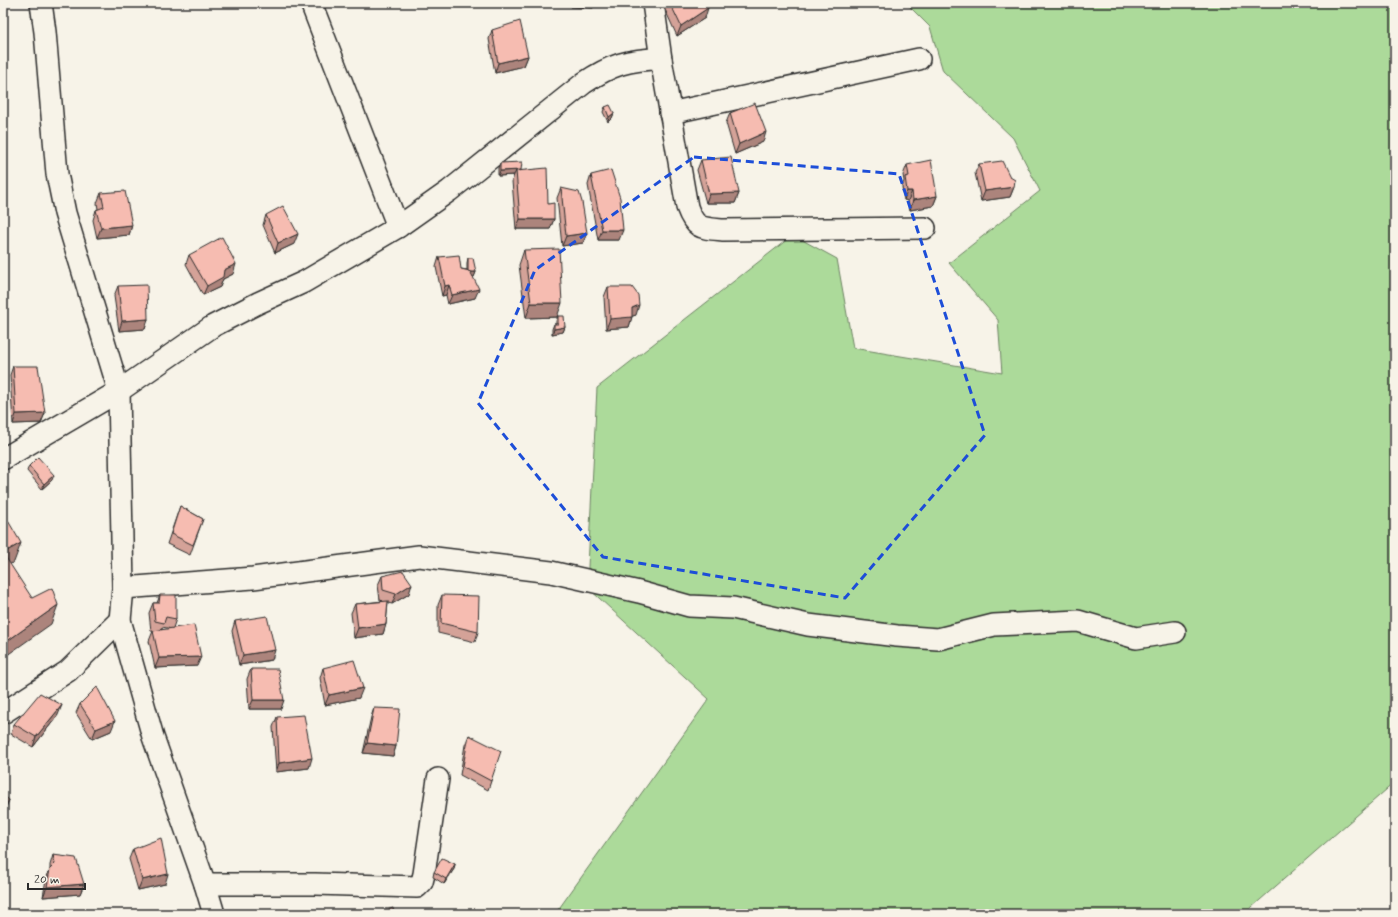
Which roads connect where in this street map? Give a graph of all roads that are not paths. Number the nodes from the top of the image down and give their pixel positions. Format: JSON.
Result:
{"nodes":[{"id":1,"x":41,"y":3,"type":"edge"},
{"id":2,"x":311,"y":3,"type":"edge"},
{"id":3,"x":653,"y":3,"type":"edge"},
{"id":4,"x":661,"y":59,"type":"junction"},
{"id":5,"x":919,"y":59,"type":"dead end"},
{"id":6,"x":670,"y":113,"type":"junction"},
{"id":7,"x":398,"y":227,"type":"junction"},
{"id":8,"x":925,"y":228,"type":"dead end"},
{"id":9,"x":118,"y":391,"type":"junction"},
{"id":10,"x":3,"y":459,"type":"edge"},
{"id":11,"x":123,"y":588,"type":"junction"},
{"id":12,"x":120,"y":620,"type":"junction"},
{"id":13,"x":1175,"y":632,"type":"dead end"},
{"id":14,"x":3,"y":713,"type":"edge"},
{"id":15,"x":438,"y":779,"type":"dead end"},
{"id":16,"x":205,"y":884,"type":"junction"},
{"id":17,"x":214,"y":914,"type":"edge"}],
"edges":[{"from":1,"to":9,"type":"street"},
{"from":2,"to":7,"type":"street"},
{"from":3,"to":4,"type":"street"},
{"from":4,"to":6,"type":"street"},
{"from":4,"to":7,"type":"street"},
{"from":5,"to":6,"type":"street"},
{"from":6,"to":8,"type":"street"},
{"from":7,"to":9,"type":"street"},
{"from":9,"to":10,"type":"street"},
{"from":9,"to":11,"type":"street"},
{"from":11,"to":12,"type":"street"},
{"from":11,"to":13,"type":"street"},
{"from":12,"to":14,"type":"street"},
{"from":12,"to":16,"type":"street"},
{"from":15,"to":16,"type":"street"},
{"from":16,"to":17,"type":"street"}]}
